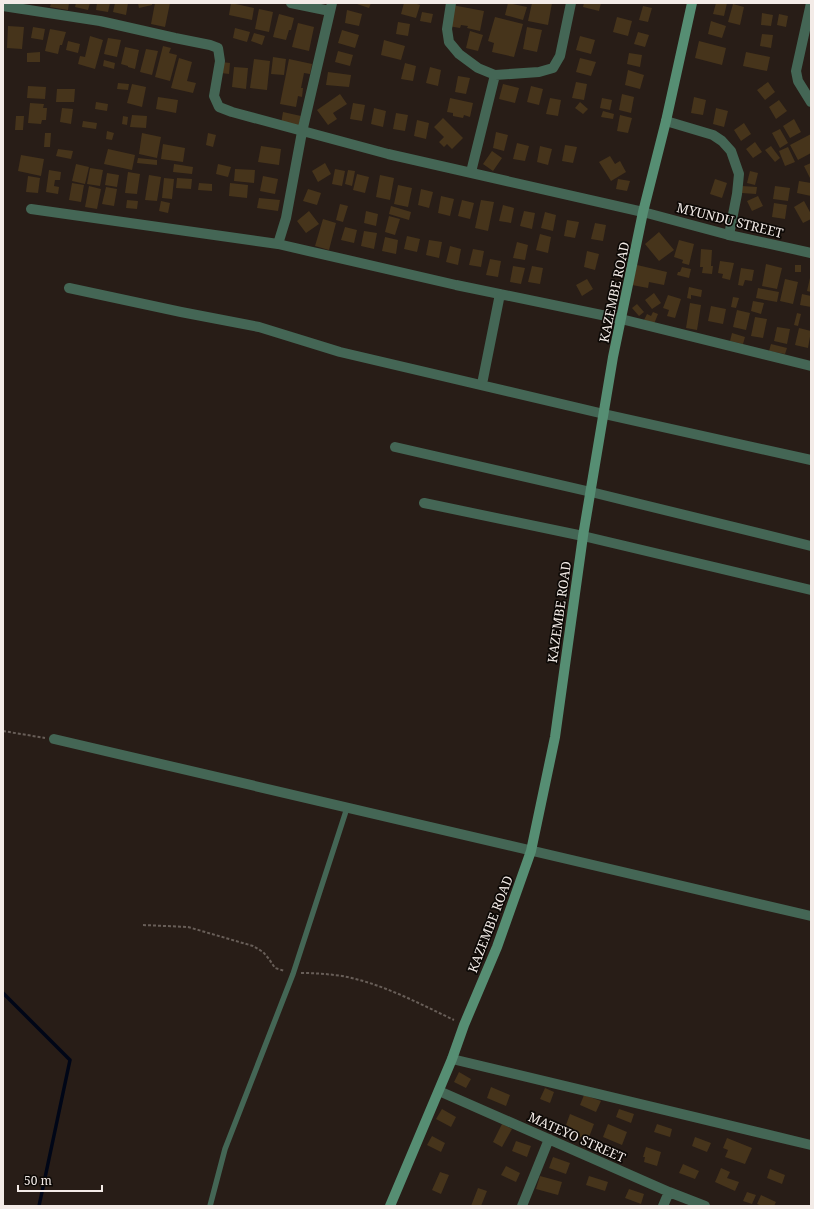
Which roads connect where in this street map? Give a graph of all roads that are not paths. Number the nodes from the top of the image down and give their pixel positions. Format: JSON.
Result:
{"nodes":[{"id":1,"x":291,"y":3,"type":"edge"},
{"id":2,"x":451,"y":3,"type":"edge"},
{"id":3,"x":571,"y":3,"type":"edge"},
{"id":4,"x":692,"y":3,"type":"edge"},
{"id":5,"x":811,"y":3,"type":"edge"},
{"id":6,"x":3,"y":6,"type":"edge"},
{"id":7,"x":331,"y":7,"type":"edge"},
{"id":8,"x":494,"y":76,"type":"junction"},
{"id":9,"x":811,"y":102,"type":"edge"},
{"id":10,"x":666,"y":121,"type":"junction"},
{"id":11,"x":302,"y":132,"type":"junction"},
{"id":12,"x":471,"y":172,"type":"junction"},
{"id":13,"x":31,"y":209,"type":"dead end"},
{"id":14,"x":643,"y":212,"type":"junction"},
{"id":15,"x":729,"y":235,"type":"junction"},
{"id":16,"x":278,"y":244,"type":"junction"},
{"id":17,"x":811,"y":252,"type":"edge"},
{"id":18,"x":69,"y":288,"type":"dead end"},
{"id":19,"x":500,"y":294,"type":"junction"},
{"id":20,"x":621,"y":320,"type":"junction"},
{"id":21,"x":811,"y":366,"type":"edge"},
{"id":22,"x":482,"y":384,"type":"junction"},
{"id":23,"x":604,"y":414,"type":"junction"},
{"id":24,"x":395,"y":447,"type":"dead end"},
{"id":25,"x":811,"y":460,"type":"edge"},
{"id":26,"x":590,"y":492,"type":"junction"},
{"id":27,"x":424,"y":504,"type":"dead end"},
{"id":28,"x":583,"y":536,"type":"junction"},
{"id":29,"x":811,"y":546,"type":"edge"},
{"id":30,"x":811,"y":590,"type":"edge"},
{"id":31,"x":54,"y":739,"type":"road end"},
{"id":32,"x":348,"y":808,"type":"junction"},
{"id":33,"x":531,"y":851,"type":"junction"},
{"id":34,"x":811,"y":916,"type":"edge"},
{"id":35,"x":452,"y":1059,"type":"junction"},
{"id":36,"x":439,"y":1091,"type":"junction"},
{"id":37,"x":549,"y":1139,"type":"junction"},
{"id":38,"x":811,"y":1145,"type":"edge"},
{"id":39,"x":669,"y":1192,"type":"junction"},
{"id":40,"x":210,"y":1206,"type":"edge"},
{"id":41,"x":390,"y":1206,"type":"edge"},
{"id":42,"x":522,"y":1206,"type":"edge"},
{"id":43,"x":663,"y":1206,"type":"edge"},
{"id":44,"x":705,"y":1206,"type":"edge"}],
"edges":[{"from":1,"to":7,"type":"street"},
{"from":2,"to":8,"type":"street"},
{"from":3,"to":8,"type":"street"},
{"from":4,"to":10,"type":"main road","name":"KAZEMBE ROAD"},
{"from":5,"to":9,"type":"street"},
{"from":6,"to":11,"type":"street","name":"MYUNDU STREET"},
{"from":7,"to":11,"type":"street"},
{"from":8,"to":12,"type":"street"},
{"from":10,"to":14,"type":"main road","name":"KAZEMBE ROAD"},
{"from":10,"to":15,"type":"street"},
{"from":11,"to":12,"type":"street","name":"MYUNDU STREET"},
{"from":11,"to":16,"type":"street"},
{"from":12,"to":14,"type":"street","name":"MYUNDU STREET"},
{"from":13,"to":16,"type":"street"},
{"from":14,"to":15,"type":"street","name":"MYUNDU STREET"},
{"from":14,"to":20,"type":"main road","name":"KAZEMBE ROAD"},
{"from":15,"to":17,"type":"street","name":"MYUNDU STREET"},
{"from":16,"to":19,"type":"street"},
{"from":18,"to":22,"type":"street"},
{"from":19,"to":20,"type":"street"},
{"from":19,"to":22,"type":"street"},
{"from":20,"to":21,"type":"street"},
{"from":20,"to":23,"type":"main road","name":"KAZEMBE ROAD"},
{"from":22,"to":23,"type":"street"},
{"from":23,"to":25,"type":"street"},
{"from":23,"to":26,"type":"main road","name":"KAZEMBE ROAD"},
{"from":24,"to":26,"type":"street"},
{"from":26,"to":28,"type":"main road","name":"KAZEMBE ROAD"},
{"from":26,"to":29,"type":"street"},
{"from":27,"to":28,"type":"street"},
{"from":28,"to":30,"type":"street"},
{"from":28,"to":33,"type":"main road","name":"KAZEMBE ROAD"},
{"from":31,"to":32,"type":"street"},
{"from":32,"to":33,"type":"street"},
{"from":32,"to":40,"type":"lane"},
{"from":33,"to":34,"type":"street"},
{"from":33,"to":35,"type":"main road","name":"KAZEMBE ROAD"},
{"from":35,"to":36,"type":"main road","name":"KAZEMBE ROAD"},
{"from":35,"to":38,"type":"street"},
{"from":36,"to":37,"type":"street","name":"MATEYO STREET"},
{"from":36,"to":41,"type":"main road","name":"KAZEMBE ROAD"},
{"from":37,"to":39,"type":"street","name":"MATEYO STREET"},
{"from":37,"to":42,"type":"street"},
{"from":39,"to":43,"type":"street"},
{"from":39,"to":44,"type":"street","name":"MATEYO STREET"}]}
